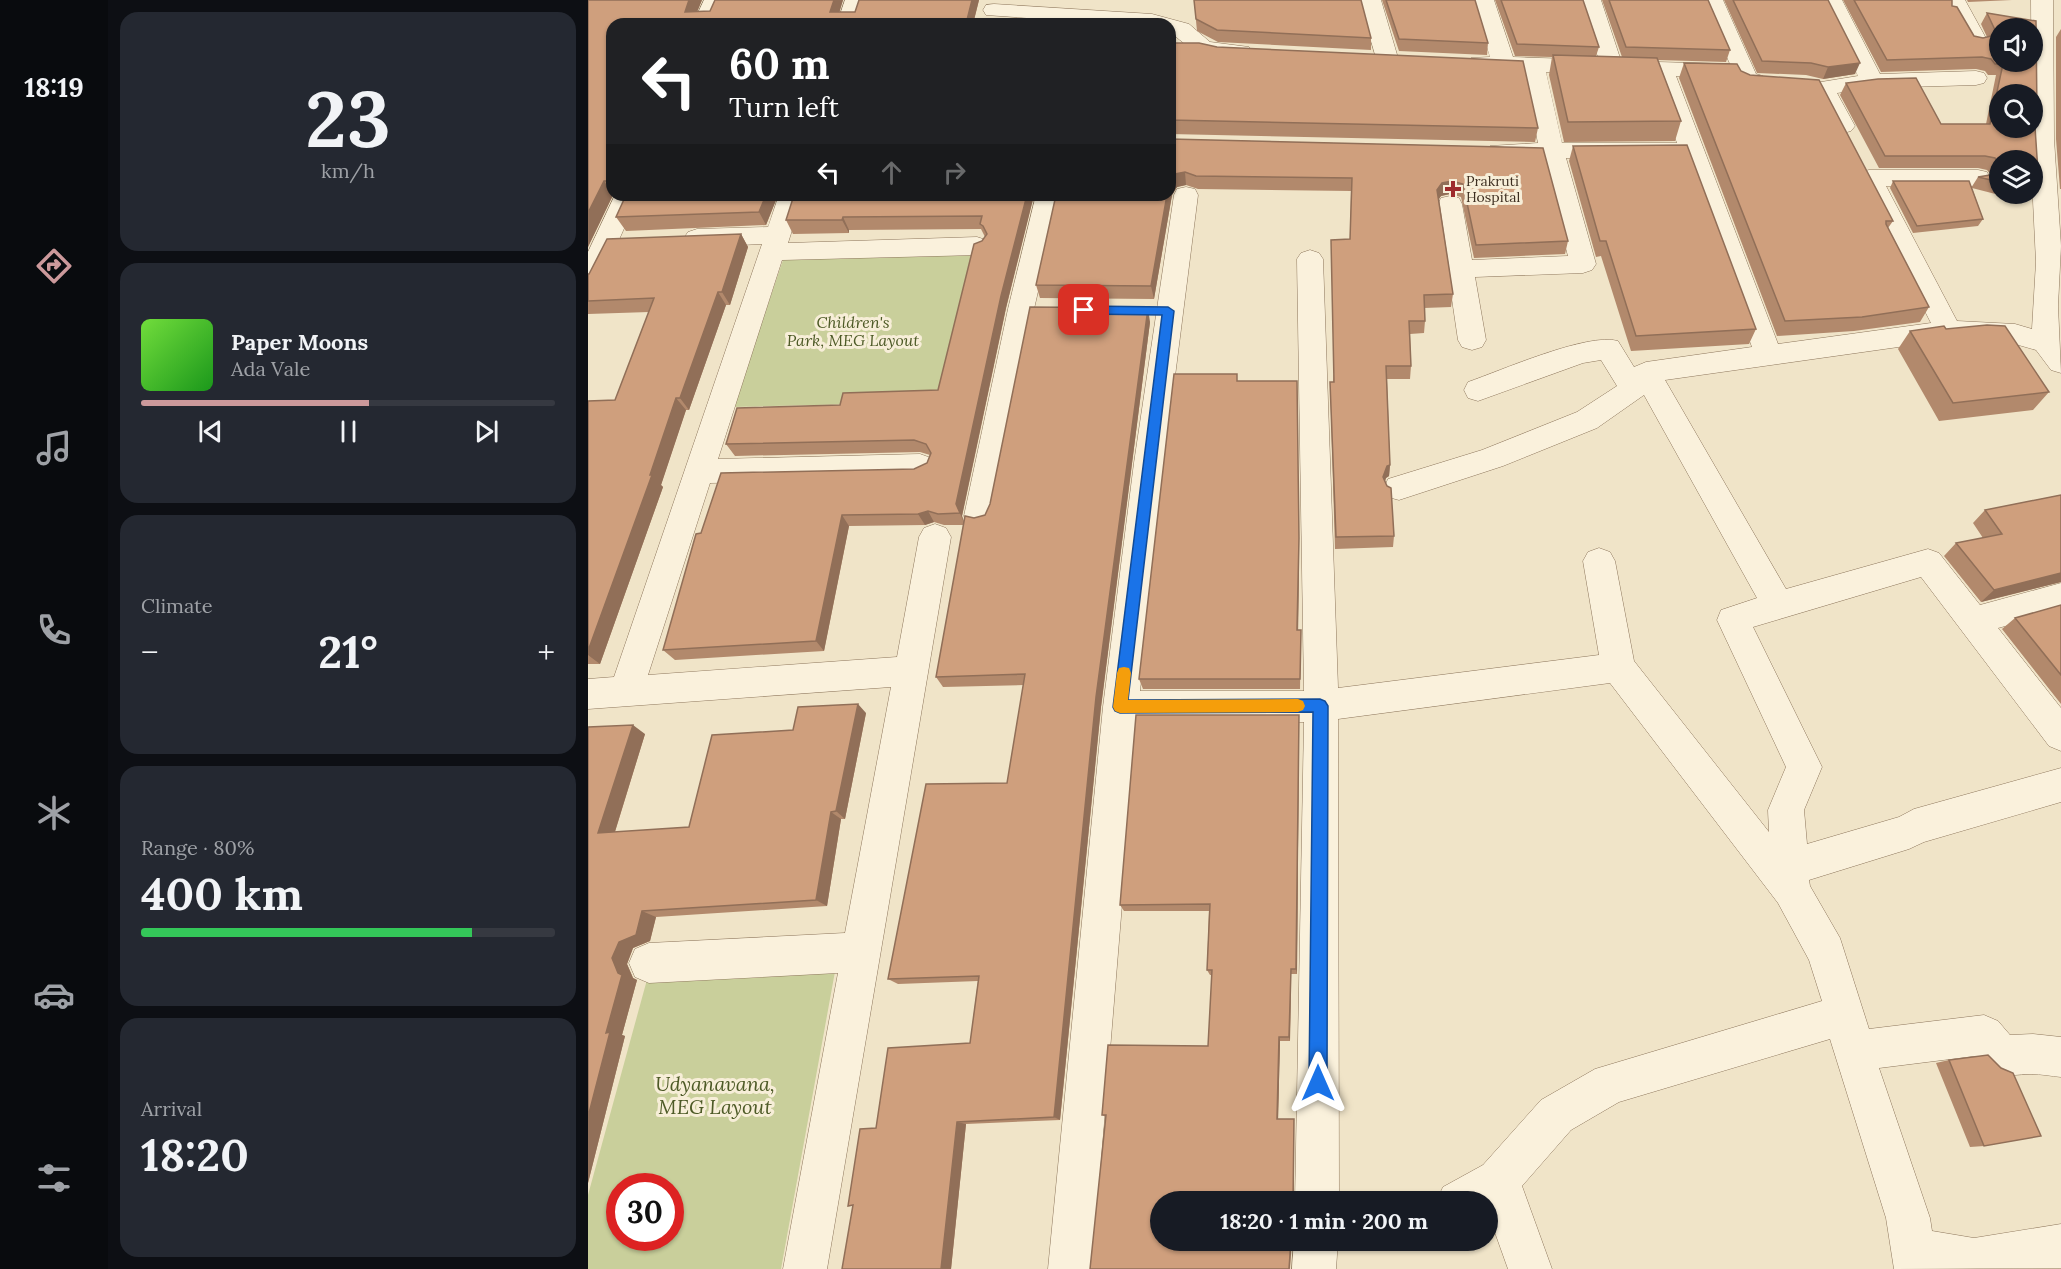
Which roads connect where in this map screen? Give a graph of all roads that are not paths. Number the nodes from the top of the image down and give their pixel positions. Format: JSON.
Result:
{"nodes":[{"id":1,"x":715,"y":0,"type":"edge"},
{"id":2,"x":856,"y":0,"type":"edge"},
{"id":3,"x":1370,"y":0,"type":"edge"},
{"id":4,"x":1483,"y":0,"type":"edge"},
{"id":5,"x":1590,"y":0,"type":"edge"},
{"id":6,"x":1712,"y":0,"type":"edge"},
{"id":7,"x":1831,"y":0,"type":"edge"},
{"id":8,"x":1954,"y":0,"type":"edge"},
{"id":9,"x":2042,"y":0,"type":"edge"},
{"id":10,"x":994,"y":11,"type":"edge"},
{"id":11,"x":707,"y":18,"type":"edge"},
{"id":12,"x":850,"y":18,"type":"edge"},
{"id":13,"x":1117,"y":18,"type":"edge"},
{"id":14,"x":1176,"y":27,"type":"edge"},
{"id":15,"x":2051,"y":32,"type":"edge"},
{"id":16,"x":1976,"y":40,"type":"edge"},
{"id":17,"x":1263,"y":53,"type":"edge"},
{"id":18,"x":1364,"y":57,"type":"edge"},
{"id":19,"x":1387,"y":58,"type":"junction"},
{"id":20,"x":1410,"y":59,"type":"edge"},
{"id":21,"x":1457,"y":62,"type":"edge"},
{"id":22,"x":1504,"y":65,"type":"junction"},
{"id":23,"x":1533,"y":66,"type":"junction"},
{"id":24,"x":1612,"y":67,"type":"junction"},
{"id":25,"x":1662,"y":69,"type":"junction"},
{"id":26,"x":1744,"y":71,"type":"junction"},
{"id":27,"x":1976,"y":78,"type":"dead end"},
{"id":28,"x":2051,"y":78,"type":"edge"},
{"id":29,"x":1872,"y":81,"type":"junction"},
{"id":30,"x":1776,"y":82,"type":"edge"},
{"id":31,"x":2052,"y":140,"type":"edge"},
{"id":32,"x":1471,"y":150,"type":"edge"},
{"id":33,"x":1692,"y":150,"type":"junction"},
{"id":34,"x":1552,"y":152,"type":"junction"},
{"id":35,"x":1861,"y":161,"type":"junction"},
{"id":36,"x":1977,"y":178,"type":"edge"},
{"id":37,"x":1186,"y":195,"type":"dead end"},
{"id":38,"x":2054,"y":197,"type":"edge"},
{"id":39,"x":626,"y":201,"type":"edge"},
{"id":40,"x":789,"y":201,"type":"edge"},
{"id":41,"x":1047,"y":201,"type":"edge"},
{"id":42,"x":1450,"y":204,"type":"dead end"},
{"id":43,"x":674,"y":239,"type":"edge"},
{"id":44,"x":775,"y":244,"type":"junction"},
{"id":45,"x":977,"y":246,"type":"edge"},
{"id":46,"x":1310,"y":259,"type":"dead end"},
{"id":47,"x":2055,"y":264,"type":"edge"},
{"id":48,"x":1460,"y":269,"type":"junction"},
{"id":49,"x":588,"y":280,"type":"edge"},
{"id":50,"x":1948,"y":330,"type":"junction"},
{"id":51,"x":1472,"y":340,"type":"dead end"},
{"id":52,"x":2053,"y":353,"type":"edge"},
{"id":53,"x":1769,"y":356,"type":"junction"},
{"id":54,"x":1640,"y":381,"type":"junction"},
{"id":55,"x":1478,"y":390,"type":"dead end"},
{"id":56,"x":920,"y":466,"type":"edge"},
{"id":57,"x":700,"y":471,"type":"junction"},
{"id":58,"x":1400,"y":489,"type":"dead end"},
{"id":59,"x":979,"y":516,"type":"edge"},
{"id":60,"x":934,"y":537,"type":"dead end"},
{"id":61,"x":1599,"y":561,"type":"dead end"},
{"id":62,"x":2061,"y":597,"type":"edge"},
{"id":63,"x":1778,"y":605,"type":"junction"},
{"id":64,"x":1973,"y":621,"type":"junction"},
{"id":65,"x":1618,"y":667,"type":"junction"},
{"id":66,"x":911,"y":670,"type":"junction"},
{"id":67,"x":626,"y":691,"type":"junction"},
{"id":68,"x":588,"y":694,"type":"edge"},
{"id":69,"x":1320,"y":706,"type":"junction"},
{"id":70,"x":1120,"y":707,"type":"junction"},
{"id":71,"x":2061,"y":735,"type":"edge"},
{"id":72,"x":2061,"y":785,"type":"edge"},
{"id":73,"x":1790,"y":879,"type":"junction"},
{"id":74,"x":861,"y":952,"type":"junction"},
{"id":75,"x":649,"y":963,"type":"dead end"},
{"id":76,"x":1850,"y":1032,"type":"junction"},
{"id":77,"x":2061,"y":1058,"type":"edge"},
{"id":78,"x":1497,"y":1180,"type":"junction"},
{"id":79,"x":1317,"y":1191,"type":"edge"},
{"id":80,"x":1480,"y":1191,"type":"edge"},
{"id":81,"x":2061,"y":1246,"type":"edge"},
{"id":82,"x":1315,"y":1251,"type":"edge"},
{"id":83,"x":1914,"y":1259,"type":"edge"},
{"id":84,"x":805,"y":1269,"type":"edge"},
{"id":85,"x":1070,"y":1269,"type":"edge"},
{"id":86,"x":1314,"y":1269,"type":"edge"},
{"id":87,"x":1530,"y":1269,"type":"edge"}],
"edges":[{"from":1,"to":11,"type":"street"},
{"from":2,"to":12,"type":"street"},
{"from":3,"to":19,"type":"street"},
{"from":4,"to":22,"type":"street"},
{"from":5,"to":24,"type":"street"},
{"from":6,"to":26,"type":"street"},
{"from":7,"to":29,"type":"street"},
{"from":8,"to":16,"type":"street"},
{"from":9,"to":15,"type":"street"},
{"from":10,"to":13,"type":"street"},
{"from":14,"to":17,"type":"street"},
{"from":15,"to":28,"type":"street"},
{"from":18,"to":19,"type":"street"},
{"from":19,"to":20,"type":"street"},
{"from":21,"to":22,"type":"street"},
{"from":22,"to":23,"type":"street"},
{"from":23,"to":24,"type":"street"},
{"from":23,"to":34,"type":"street"},
{"from":24,"to":25,"type":"street"},
{"from":25,"to":26,"type":"street"},
{"from":25,"to":33,"type":"street"},
{"from":26,"to":30,"type":"street"},
{"from":27,"to":29,"type":"street"},
{"from":28,"to":31,"type":"street"},
{"from":29,"to":35,"type":"street"},
{"from":31,"to":38,"type":"street"},
{"from":32,"to":34,"type":"street"},
{"from":33,"to":34,"type":"street"},
{"from":33,"to":53,"type":"street"},
{"from":34,"to":48,"type":"street"},
{"from":35,"to":36,"type":"street"},
{"from":35,"to":50,"type":"street"},
{"from":37,"to":70,"type":"street"},
{"from":38,"to":47,"type":"street"},
{"from":39,"to":49,"type":"street"},
{"from":40,"to":44,"type":"street"},
{"from":41,"to":59,"type":"street"},
{"from":42,"to":48,"type":"street"},
{"from":43,"to":44,"type":"street"},
{"from":44,"to":45,"type":"street"},
{"from":44,"to":57,"type":"street"},
{"from":46,"to":69,"type":"street"},
{"from":47,"to":52,"type":"street"},
{"from":48,"to":51,"type":"street"},
{"from":50,"to":52,"type":"street"},
{"from":50,"to":53,"type":"street"},
{"from":53,"to":54,"type":"street"},
{"from":54,"to":55,"type":"street"},
{"from":54,"to":58,"type":"street"},
{"from":54,"to":63,"type":"street"},
{"from":56,"to":57,"type":"street"},
{"from":57,"to":67,"type":"street"},
{"from":60,"to":66,"type":"street"},
{"from":61,"to":65,"type":"street"},
{"from":62,"to":64,"type":"street"},
{"from":63,"to":64,"type":"street"},
{"from":63,"to":73,"type":"street"},
{"from":64,"to":71,"type":"street"},
{"from":65,"to":69,"type":"street"},
{"from":65,"to":73,"type":"street"},
{"from":66,"to":67,"type":"street"},
{"from":66,"to":74,"type":"street"},
{"from":67,"to":68,"type":"street"},
{"from":69,"to":70,"type":"street"},
{"from":69,"to":79,"type":"street"},
{"from":70,"to":85,"type":"street"},
{"from":72,"to":73,"type":"street"},
{"from":73,"to":76,"type":"street"},
{"from":74,"to":75,"type":"street"},
{"from":74,"to":84,"type":"street"},
{"from":76,"to":77,"type":"street"},
{"from":76,"to":78,"type":"street"},
{"from":76,"to":83,"type":"street"},
{"from":78,"to":80,"type":"street"},
{"from":78,"to":87,"type":"street"},
{"from":81,"to":83,"type":"street"},
{"from":82,"to":86,"type":"street"}]}
